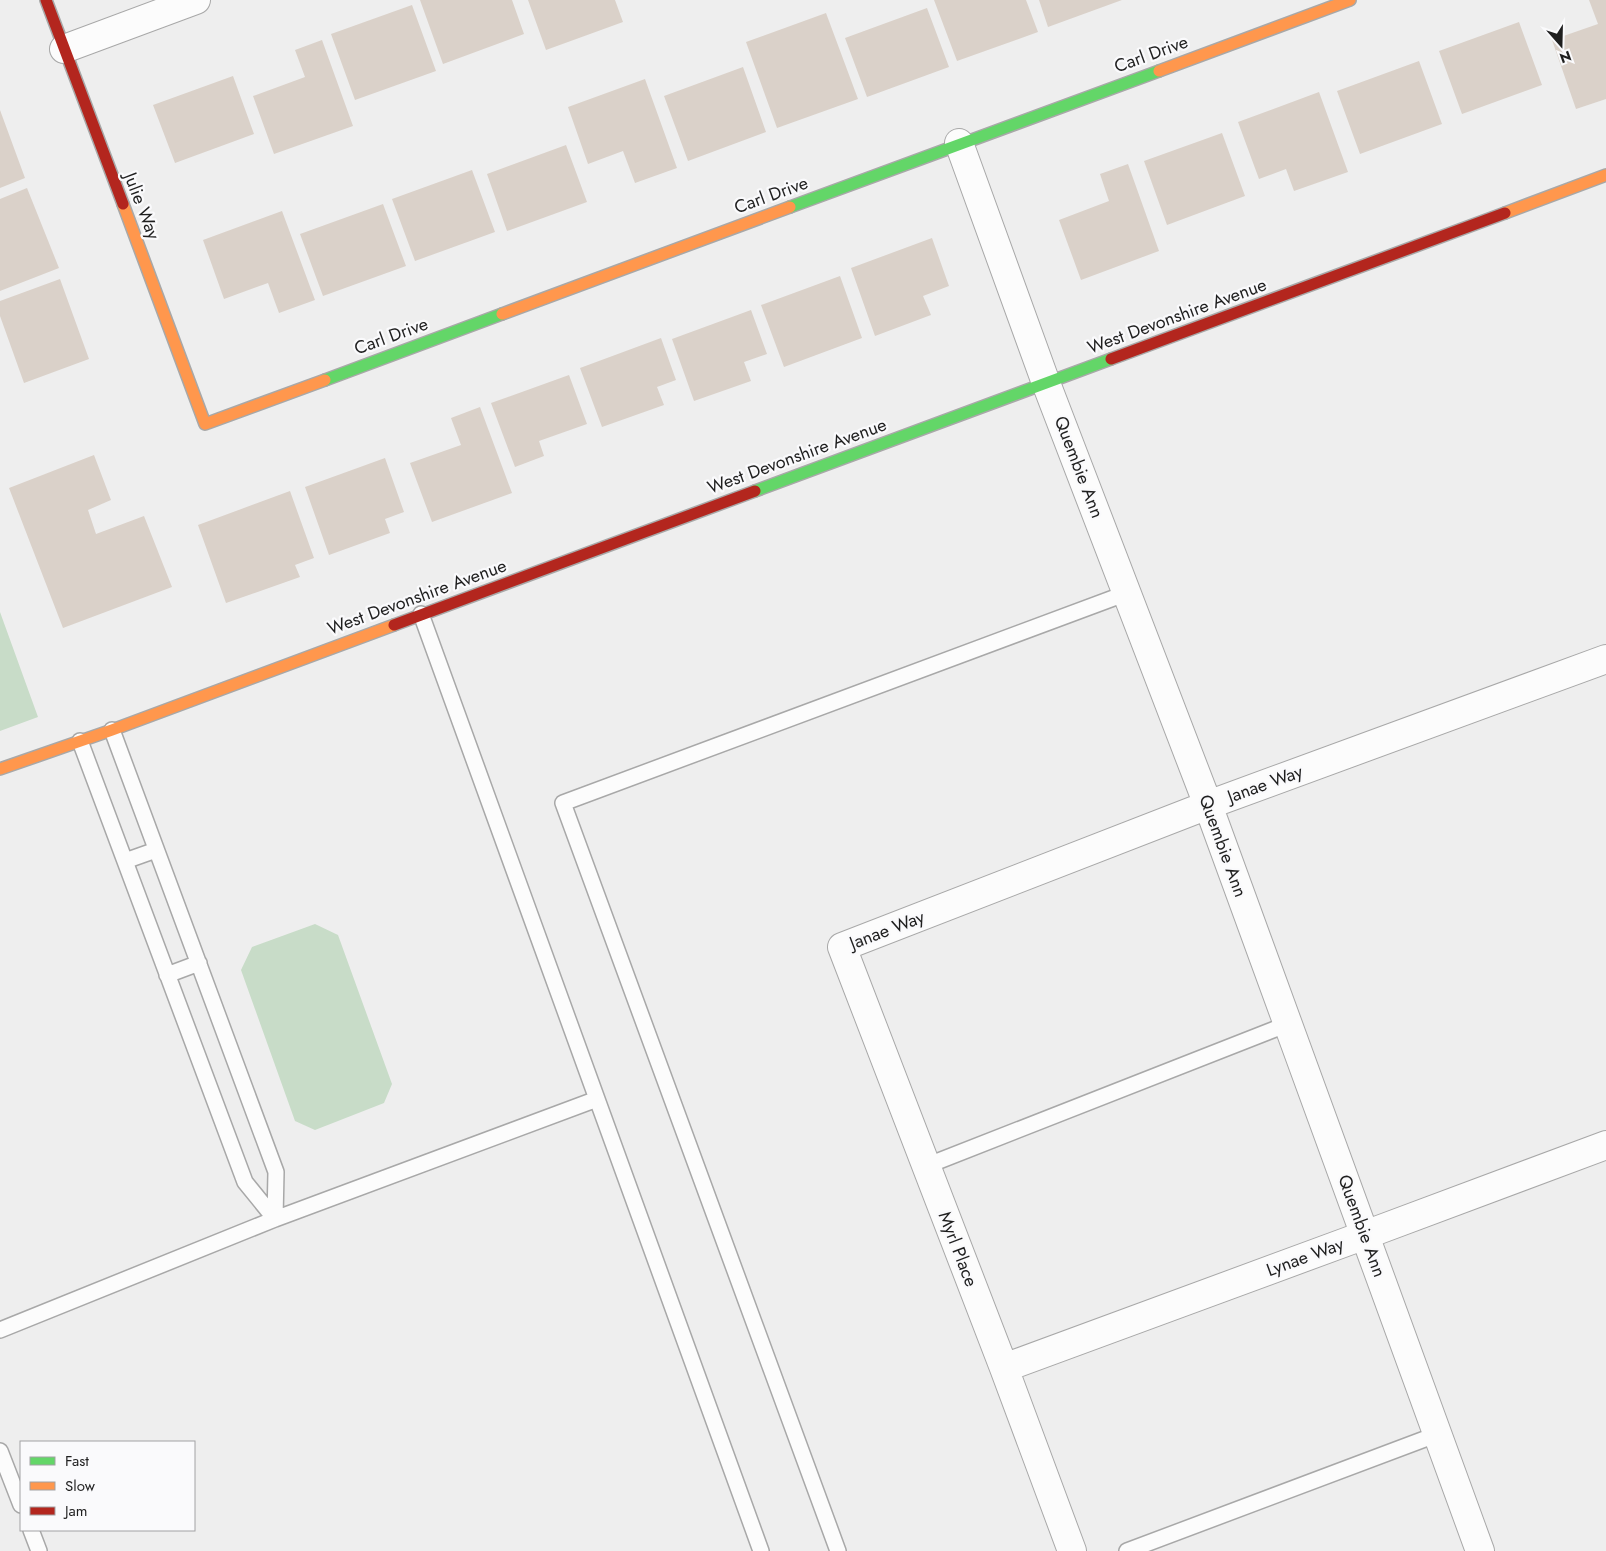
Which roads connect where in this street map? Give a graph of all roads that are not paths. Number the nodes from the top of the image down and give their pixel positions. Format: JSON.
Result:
{"nodes":[{"id":1,"x":46,"y":0,"type":"edge"},
{"id":2,"x":196,"y":0,"type":"edge"},
{"id":3,"x":1350,"y":0,"type":"edge"},
{"id":4,"x":64,"y":49,"type":"junction"},
{"id":5,"x":959,"y":143,"type":"junction"},
{"id":6,"x":1606,"y":176,"type":"edge"},
{"id":7,"x":1046,"y":383,"type":"junction"},
{"id":8,"x":205,"y":424,"type":"joint"},
{"id":9,"x":1127,"y":593,"type":"junction"},
{"id":10,"x":421,"y":614,"type":"junction"},
{"id":11,"x":1606,"y":659,"type":"edge"},
{"id":12,"x":112,"y":730,"type":"junction"},
{"id":13,"x":80,"y":741,"type":"junction"},
{"id":14,"x":0,"y":769,"type":"edge"},
{"id":15,"x":1208,"y":805,"type":"junction"},
{"id":16,"x":156,"y":850,"type":"junction"},
{"id":17,"x":125,"y":861,"type":"junction"},
{"id":18,"x":842,"y":947,"type":"joint"},
{"id":19,"x":199,"y":963,"type":"junction"},
{"id":20,"x":167,"y":974,"type":"junction"},
{"id":21,"x":1288,"y":1024,"type":"junction"},
{"id":22,"x":596,"y":1099,"type":"junction"},
{"id":23,"x":1606,"y":1145,"type":"edge"},
{"id":24,"x":926,"y":1166,"type":"junction"},
{"id":25,"x":275,"y":1219,"type":"junction"},
{"id":26,"x":1365,"y":1236,"type":"junction"},
{"id":27,"x":0,"y":1330,"type":"edge"},
{"id":28,"x":1004,"y":1368,"type":"junction"},
{"id":29,"x":1438,"y":1434,"type":"junction"},
{"id":30,"x":0,"y":1451,"type":"edge"},
{"id":31,"x":20,"y":1502,"type":"edge"},
{"id":32,"x":31,"y":1531,"type":"edge"},
{"id":33,"x":39,"y":1551,"type":"edge"},
{"id":34,"x":760,"y":1551,"type":"edge"},
{"id":35,"x":838,"y":1551,"type":"edge"},
{"id":36,"x":1072,"y":1551,"type":"edge"},
{"id":37,"x":1127,"y":1551,"type":"edge"},
{"id":38,"x":1480,"y":1551,"type":"edge"}],
"edges":[{"from":1,"to":4,"type":"street","name":"Julie Way"},
{"from":2,"to":4,"type":"street"},
{"from":3,"to":5,"type":"street","name":"Carl Drive"},
{"from":4,"to":8,"type":"street","name":"Julie Way"},
{"from":5,"to":7,"type":"street","name":"Quembie Ann"},
{"from":5,"to":8,"type":"street","name":"Carl Drive"},
{"from":6,"to":7,"type":"street","name":"West Devonshire Avenue"},
{"from":7,"to":9,"type":"street","name":"Quembie Ann"},
{"from":7,"to":10,"type":"street","name":"West Devonshire Avenue"},
{"from":9,"to":15,"type":"street","name":"Quembie Ann"},
{"from":9,"to":35,"type":"lane"},
{"from":10,"to":12,"type":"street","name":"West Devonshire Avenue"},
{"from":10,"to":22,"type":"lane"},
{"from":11,"to":15,"type":"street","name":"Janae Way"},
{"from":12,"to":13,"type":"street","name":"West Devonshire Avenue"},
{"from":12,"to":16,"type":"lane"},
{"from":13,"to":14,"type":"street","name":"West Devonshire Avenue"},
{"from":13,"to":17,"type":"lane"},
{"from":15,"to":18,"type":"street","name":"Janae Way"},
{"from":15,"to":21,"type":"street","name":"Quembie Ann"},
{"from":16,"to":17,"type":"lane"},
{"from":16,"to":19,"type":"lane"},
{"from":17,"to":20,"type":"lane"},
{"from":18,"to":24,"type":"street","name":"Myrl Place"},
{"from":19,"to":20,"type":"lane"},
{"from":19,"to":25,"type":"lane"},
{"from":20,"to":25,"type":"lane"},
{"from":21,"to":24,"type":"lane"},
{"from":21,"to":26,"type":"street","name":"Quembie Ann"},
{"from":22,"to":25,"type":"lane"},
{"from":22,"to":34,"type":"lane"},
{"from":23,"to":26,"type":"street","name":"Lynae Way"},
{"from":24,"to":28,"type":"street","name":"Myrl Place"},
{"from":25,"to":27,"type":"lane"},
{"from":26,"to":28,"type":"street","name":"Lynae Way"},
{"from":26,"to":29,"type":"street","name":"Quembie Ann"},
{"from":28,"to":36,"type":"street","name":"Myrl Place"},
{"from":29,"to":37,"type":"lane"},
{"from":29,"to":38,"type":"street","name":"Quembie Ann"},
{"from":30,"to":31,"type":"lane"},
{"from":32,"to":33,"type":"lane"}]}
